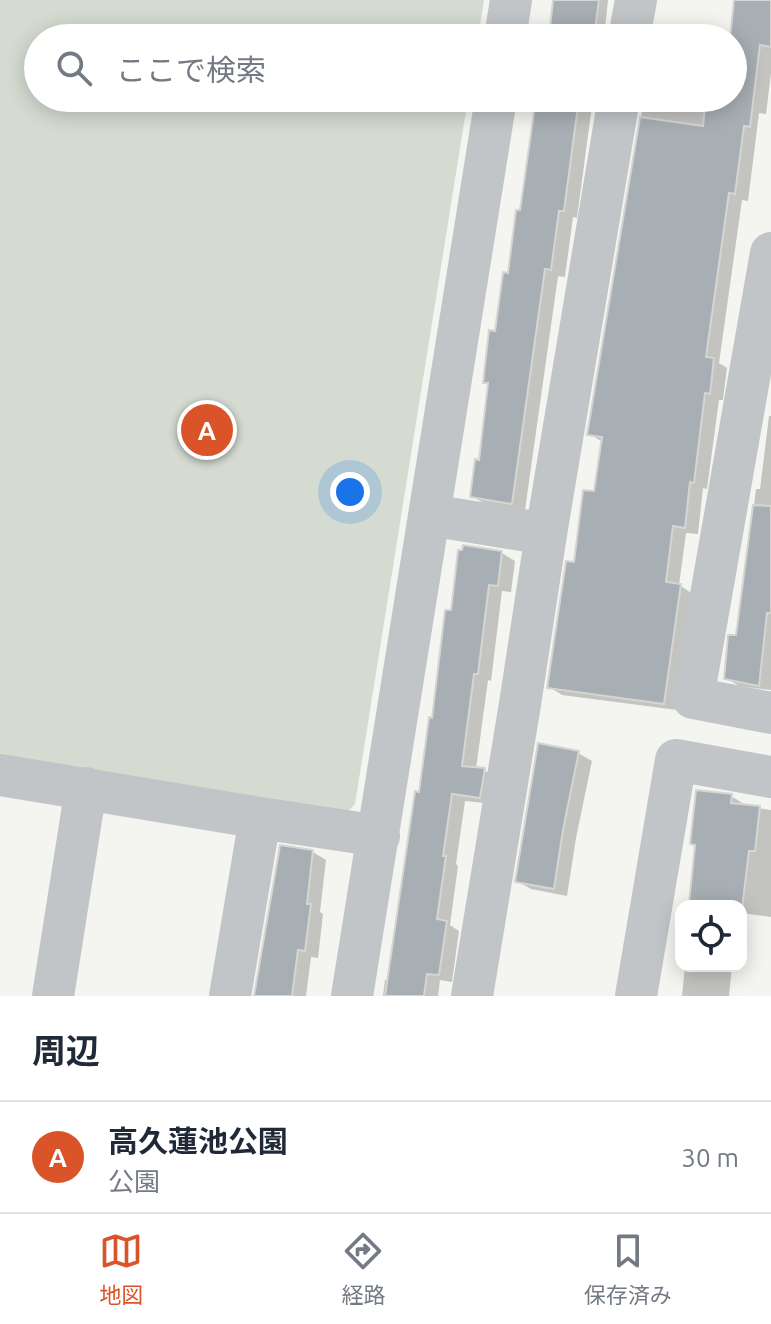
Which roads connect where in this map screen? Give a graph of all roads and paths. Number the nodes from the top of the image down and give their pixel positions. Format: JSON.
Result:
{"nodes":[{"id":1,"x":511,"y":0,"type":"edge"},
{"id":2,"x":636,"y":0,"type":"edge"},
{"id":3,"x":507,"y":24,"type":"edge"},
{"id":4,"x":632,"y":24,"type":"edge"},
{"id":5,"x":494,"y":112,"type":"edge"},
{"id":6,"x":617,"y":112,"type":"edge"},
{"id":7,"x":771,"y":253,"type":"edge"},
{"id":8,"x":430,"y":515,"type":"junction"},
{"id":9,"x":546,"y":534,"type":"junction"},
{"id":10,"x":771,"y":713,"type":"edge"},
{"id":11,"x":0,"y":775,"type":"edge"},
{"id":12,"x":771,"y":777,"type":"edge"},
{"id":13,"x":86,"y":788,"type":"junction"},
{"id":14,"x":260,"y":818,"type":"junction"},
{"id":15,"x":379,"y":836,"type":"junction"},
{"id":16,"x":53,"y":996,"type":"edge"},
{"id":17,"x":230,"y":996,"type":"edge"},
{"id":18,"x":352,"y":996,"type":"edge"},
{"id":19,"x":472,"y":996,"type":"edge"},
{"id":20,"x":636,"y":996,"type":"edge"}],
"edges":[{"from":1,"to":3,"type":"street"},
{"from":2,"to":4,"type":"street"},
{"from":5,"to":8,"type":"street"},
{"from":6,"to":9,"type":"street"},
{"from":7,"to":10,"type":"street"},
{"from":8,"to":9,"type":"street"},
{"from":8,"to":15,"type":"street"},
{"from":9,"to":19,"type":"street"},
{"from":11,"to":13,"type":"street"},
{"from":12,"to":20,"type":"street"},
{"from":13,"to":14,"type":"street"},
{"from":13,"to":16,"type":"street"},
{"from":14,"to":15,"type":"street"},
{"from":14,"to":17,"type":"street"},
{"from":15,"to":18,"type":"street"}]}
